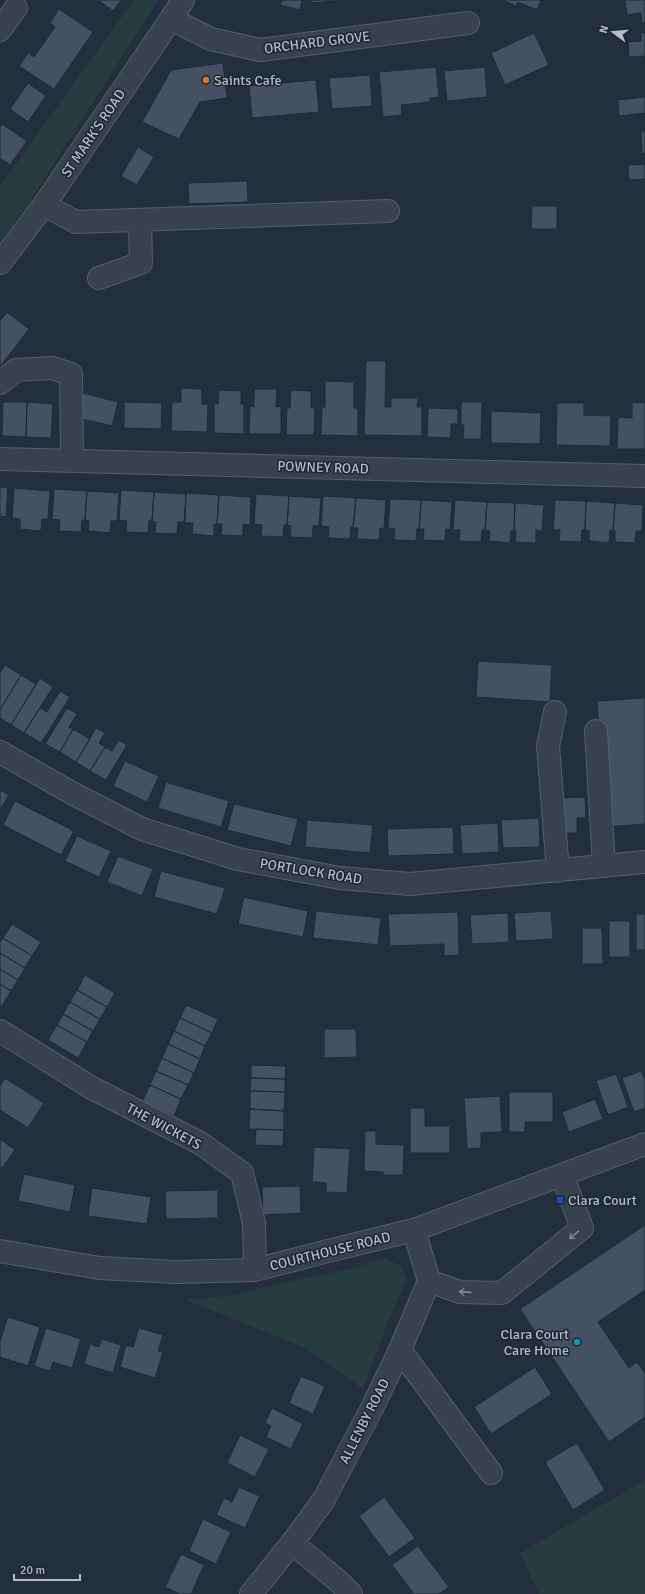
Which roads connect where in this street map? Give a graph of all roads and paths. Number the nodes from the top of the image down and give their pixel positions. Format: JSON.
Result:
{"nodes":[{"id":1,"x":183,"y":0,"type":"edge"},
{"id":2,"x":16,"y":8,"type":"dead end"},
{"id":3,"x":172,"y":19,"type":"junction"},
{"id":4,"x":468,"y":23,"type":"dead end"},
{"id":5,"x":0,"y":30,"type":"edge"},
{"id":6,"x":44,"y":205,"type":"junction"},
{"id":7,"x":388,"y":211,"type":"dead end"},
{"id":8,"x":140,"y":220,"type":"junction"},
{"id":9,"x":0,"y":264,"type":"edge"},
{"id":10,"x":99,"y":278,"type":"dead end"},
{"id":11,"x":0,"y":383,"type":"edge"},
{"id":12,"x":0,"y":459,"type":"edge"},
{"id":13,"x":72,"y":460,"type":"junction"},
{"id":14,"x":645,"y":476,"type":"edge"},
{"id":15,"x":555,"y":712,"type":"dead end"},
{"id":16,"x":596,"y":731,"type":"dead end"},
{"id":17,"x":0,"y":752,"type":"edge"},
{"id":18,"x":645,"y":862,"type":"edge"},
{"id":19,"x":604,"y":866,"type":"junction"},
{"id":20,"x":558,"y":871,"type":"junction"},
{"id":21,"x":0,"y":1031,"type":"edge"},
{"id":22,"x":645,"y":1144,"type":"edge"},
{"id":23,"x":562,"y":1175,"type":"junction"},
{"id":24,"x":414,"y":1230,"type":"junction"},
{"id":25,"x":0,"y":1251,"type":"edge"},
{"id":26,"x":255,"y":1270,"type":"junction"},
{"id":27,"x":429,"y":1280,"type":"junction"},
{"id":28,"x":400,"y":1350,"type":"junction"},
{"id":29,"x":491,"y":1473,"type":"dead end"},
{"id":30,"x":292,"y":1543,"type":"junction"},
{"id":31,"x":251,"y":1594,"type":"edge"},
{"id":32,"x":351,"y":1594,"type":"edge"}],
"edges":[{"from":1,"to":3,"type":"street","name":"ST MARK'S ROAD"},
{"from":2,"to":5,"type":"street"},
{"from":3,"to":4,"type":"street","name":"ORCHARD GROVE"},
{"from":3,"to":6,"type":"street","name":"ST MARK'S ROAD"},
{"from":6,"to":8,"type":"street"},
{"from":6,"to":9,"type":"street","name":"ST MARK'S ROAD"},
{"from":7,"to":8,"type":"street"},
{"from":8,"to":10,"type":"street"},
{"from":11,"to":13,"type":"street"},
{"from":12,"to":13,"type":"street","name":"POWNEY ROAD"},
{"from":13,"to":14,"type":"street","name":"POWNEY ROAD"},
{"from":15,"to":20,"type":"street"},
{"from":16,"to":19,"type":"street"},
{"from":17,"to":20,"type":"street","name":"PORTLOCK ROAD"},
{"from":18,"to":19,"type":"street","name":"PORTLOCK ROAD"},
{"from":19,"to":20,"type":"street","name":"PORTLOCK ROAD"},
{"from":21,"to":26,"type":"street","name":"THE WICKETS"},
{"from":22,"to":23,"type":"street","name":"COURTHOUSE ROAD"},
{"from":23,"to":24,"type":"street","name":"COURTHOUSE ROAD"},
{"from":23,"to":27,"type":"street","one_way":true},
{"from":24,"to":26,"type":"street","name":"COURTHOUSE ROAD"},
{"from":24,"to":27,"type":"street"},
{"from":25,"to":26,"type":"street","name":"COURTHOUSE ROAD"},
{"from":27,"to":28,"type":"street","name":"ALLENBY ROAD"},
{"from":28,"to":29,"type":"street"},
{"from":28,"to":30,"type":"street","name":"ALLENBY ROAD"},
{"from":30,"to":31,"type":"street","name":"ALLENBY ROAD"},
{"from":30,"to":32,"type":"street"}]}
